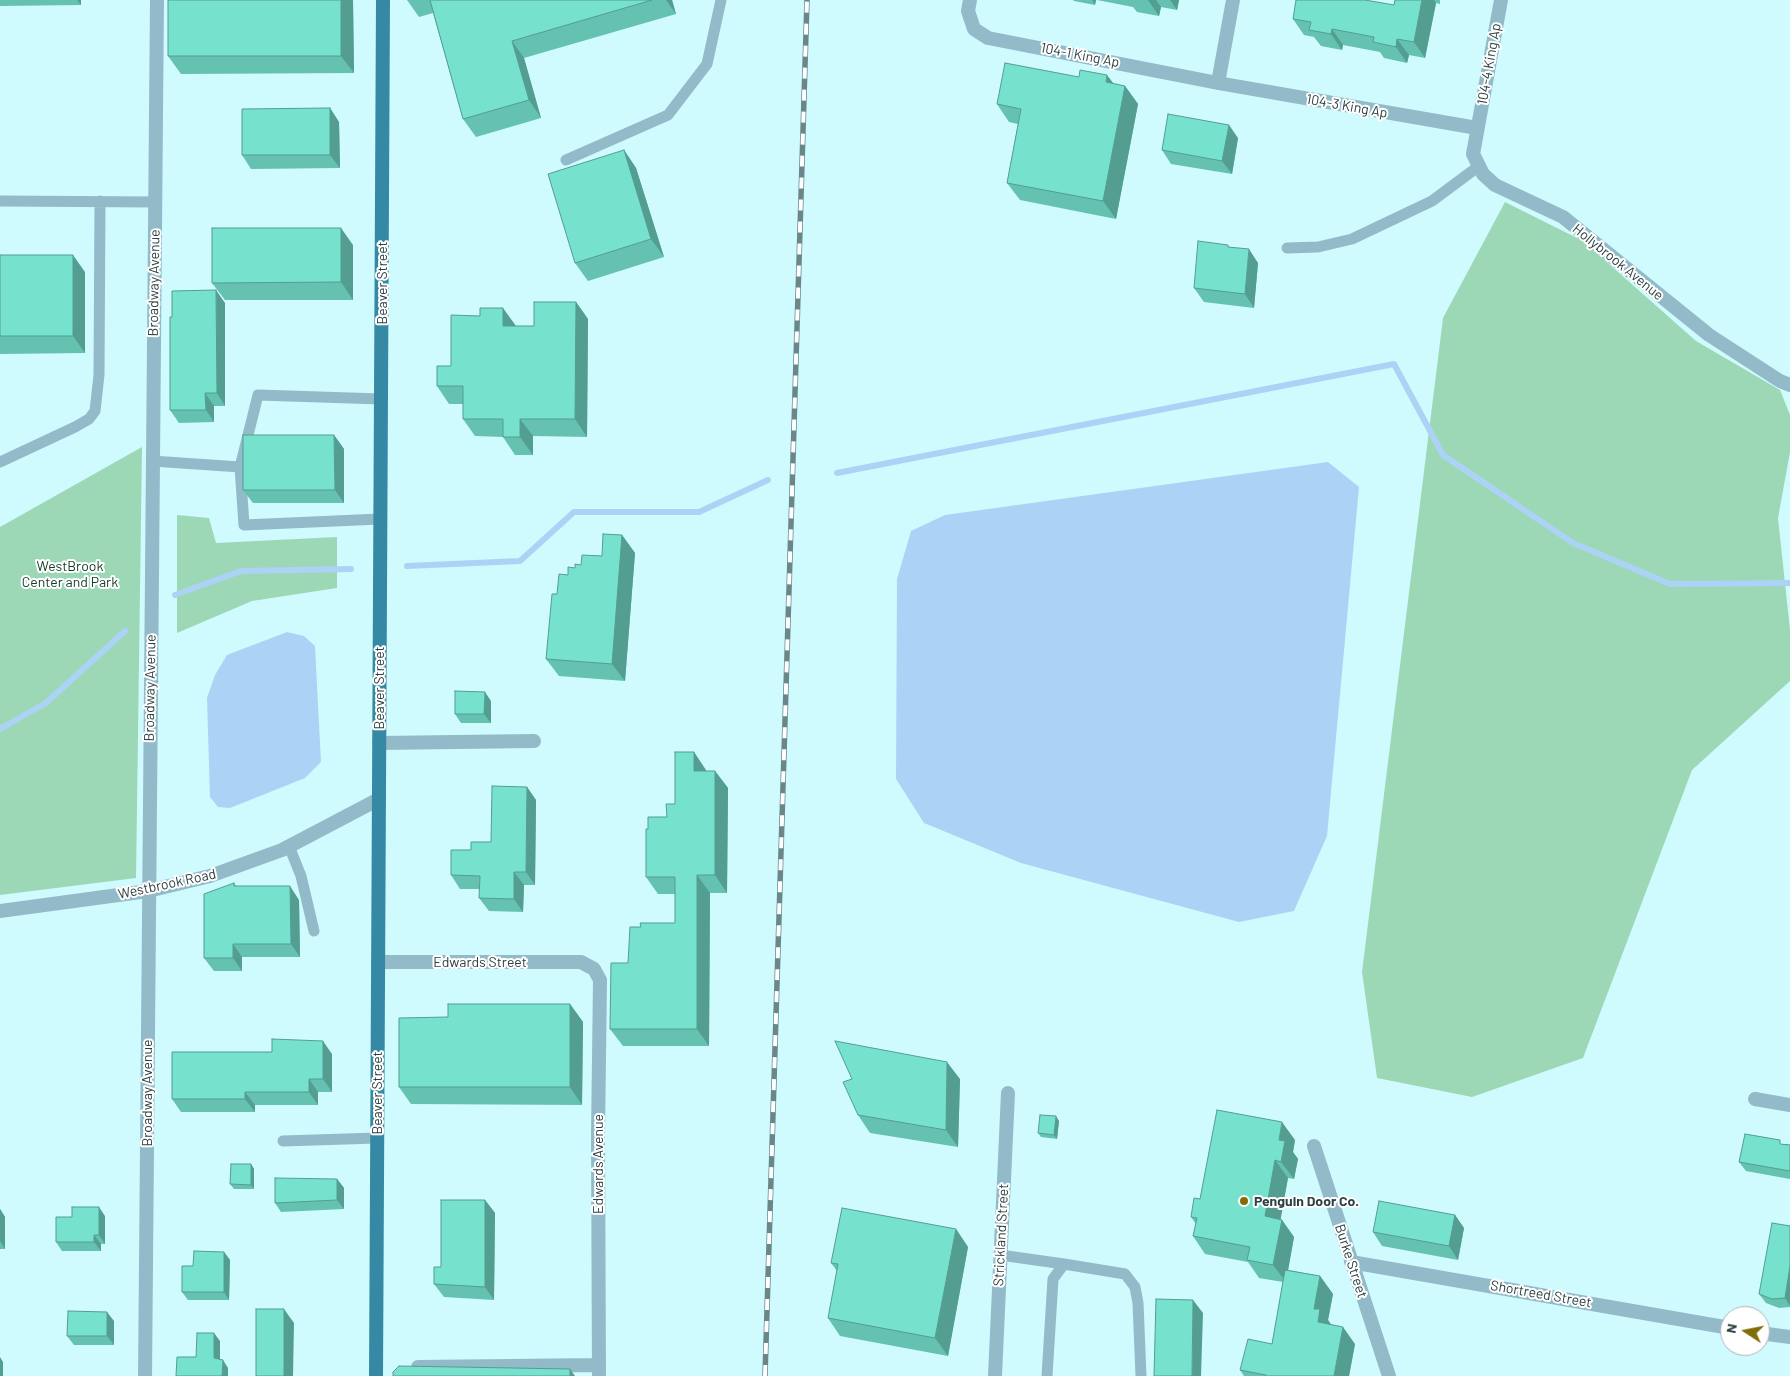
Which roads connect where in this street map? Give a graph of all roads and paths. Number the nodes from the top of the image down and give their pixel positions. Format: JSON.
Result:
{"nodes":[{"id":1,"x":156,"y":0,"type":"edge"},
{"id":2,"x":383,"y":0,"type":"edge"},
{"id":3,"x":721,"y":0,"type":"edge"},
{"id":4,"x":970,"y":0,"type":"edge"},
{"id":5,"x":1233,"y":0,"type":"edge"},
{"id":6,"x":1501,"y":0,"type":"edge"},
{"id":7,"x":1218,"y":83,"type":"junction"},
{"id":8,"x":1477,"y":128,"type":"junction"},
{"id":9,"x":566,"y":160,"type":"dead end"},
{"id":10,"x":1478,"y":166,"type":"junction"},
{"id":11,"x":0,"y":201,"type":"edge"},
{"id":12,"x":100,"y":201,"type":"junction"},
{"id":13,"x":155,"y":202,"type":"junction"},
{"id":14,"x":1287,"y":248,"type":"dead end"},
{"id":15,"x":1790,"y":385,"type":"edge"},
{"id":16,"x":381,"y":399,"type":"junction"},
{"id":17,"x":152,"y":461,"type":"junction"},
{"id":18,"x":0,"y":462,"type":"edge"},
{"id":19,"x":240,"y":467,"type":"junction"},
{"id":20,"x":380,"y":519,"type":"junction"},
{"id":21,"x":534,"y":741,"type":"dead end"},
{"id":22,"x":379,"y":743,"type":"junction"},
{"id":23,"x":379,"y":799,"type":"junction"},
{"id":24,"x":290,"y":846,"type":"junction"},
{"id":25,"x":148,"y":891,"type":"junction"},
{"id":26,"x":0,"y":912,"type":"edge"},
{"id":27,"x":314,"y":931,"type":"dead end"},
{"id":28,"x":378,"y":962,"type":"junction"},
{"id":29,"x":581,"y":962,"type":"joint"},
{"id":30,"x":1008,"y":1093,"type":"dead end"},
{"id":31,"x":1755,"y":1099,"type":"dead end"},
{"id":32,"x":1790,"y":1105,"type":"edge"},
{"id":33,"x":377,"y":1138,"type":"junction"},
{"id":34,"x":283,"y":1141,"type":"dead end"},
{"id":35,"x":1314,"y":1146,"type":"dead end"},
{"id":36,"x":1000,"y":1255,"type":"junction"},
{"id":37,"x":1351,"y":1262,"type":"junction"},
{"id":38,"x":1064,"y":1264,"type":"junction"},
{"id":39,"x":1720,"y":1326,"type":"edge"},
{"id":40,"x":1770,"y":1334,"type":"edge"},
{"id":41,"x":1790,"y":1337,"type":"edge"},
{"id":42,"x":418,"y":1366,"type":"edge"},
{"id":43,"x":599,"y":1370,"type":"edge"},
{"id":44,"x":146,"y":1376,"type":"edge"},
{"id":45,"x":376,"y":1376,"type":"edge"},
{"id":46,"x":995,"y":1376,"type":"edge"},
{"id":47,"x":1046,"y":1376,"type":"edge"},
{"id":48,"x":1141,"y":1376,"type":"edge"},
{"id":49,"x":1389,"y":1376,"type":"edge"}],
"edges":[{"from":1,"to":13,"type":"street","name":"Broadway Avenue"},
{"from":2,"to":16,"type":"main road","name":"Beaver Street"},
{"from":3,"to":9,"type":"lane"},
{"from":4,"to":7,"type":"street","name":"104-1 King Ap"},
{"from":5,"to":7,"type":"street"},
{"from":6,"to":8,"type":"street","name":"104-4 King Ap"},
{"from":7,"to":8,"type":"street","name":"104-3 King Ap"},
{"from":8,"to":10,"type":"street"},
{"from":10,"to":14,"type":"lane"},
{"from":10,"to":15,"type":"street","name":"Hollybrook Avenue"},
{"from":11,"to":12,"type":"lane"},
{"from":12,"to":13,"type":"lane"},
{"from":12,"to":18,"type":"lane"},
{"from":13,"to":17,"type":"street","name":"Broadway Avenue"},
{"from":16,"to":19,"type":"lane"},
{"from":16,"to":20,"type":"main road","name":"Beaver Street"},
{"from":17,"to":19,"type":"lane"},
{"from":17,"to":25,"type":"street","name":"Broadway Avenue"},
{"from":19,"to":20,"type":"lane"},
{"from":20,"to":22,"type":"main road","name":"Beaver Street"},
{"from":21,"to":22,"type":"street"},
{"from":22,"to":23,"type":"main road","name":"Beaver Street"},
{"from":23,"to":24,"type":"street","name":"Westbrook Road"},
{"from":23,"to":28,"type":"main road","name":"Beaver Street"},
{"from":24,"to":25,"type":"street","name":"Westbrook Road"},
{"from":24,"to":27,"type":"lane"},
{"from":25,"to":26,"type":"street","name":"Westbrook Road"},
{"from":25,"to":44,"type":"street","name":"Broadway Avenue"},
{"from":28,"to":29,"type":"street","name":"Edwards Street"},
{"from":28,"to":33,"type":"main road","name":"Beaver Street"},
{"from":29,"to":43,"type":"street","name":"Edwards Avenue"},
{"from":30,"to":36,"type":"street","name":"Strickland Street"},
{"from":31,"to":32,"type":"street"},
{"from":33,"to":34,"type":"lane"},
{"from":33,"to":45,"type":"main road","name":"Beaver Street"},
{"from":35,"to":37,"type":"street","name":"Burke Street"},
{"from":36,"to":38,"type":"lane"},
{"from":36,"to":46,"type":"street","name":"Strickland Street"},
{"from":37,"to":39,"type":"street","name":"Shortreed Street"},
{"from":37,"to":49,"type":"street","name":"Burke Street"},
{"from":38,"to":47,"type":"lane"},
{"from":38,"to":48,"type":"lane"},
{"from":40,"to":41,"type":"street"},
{"from":42,"to":43,"type":"street"}]}
